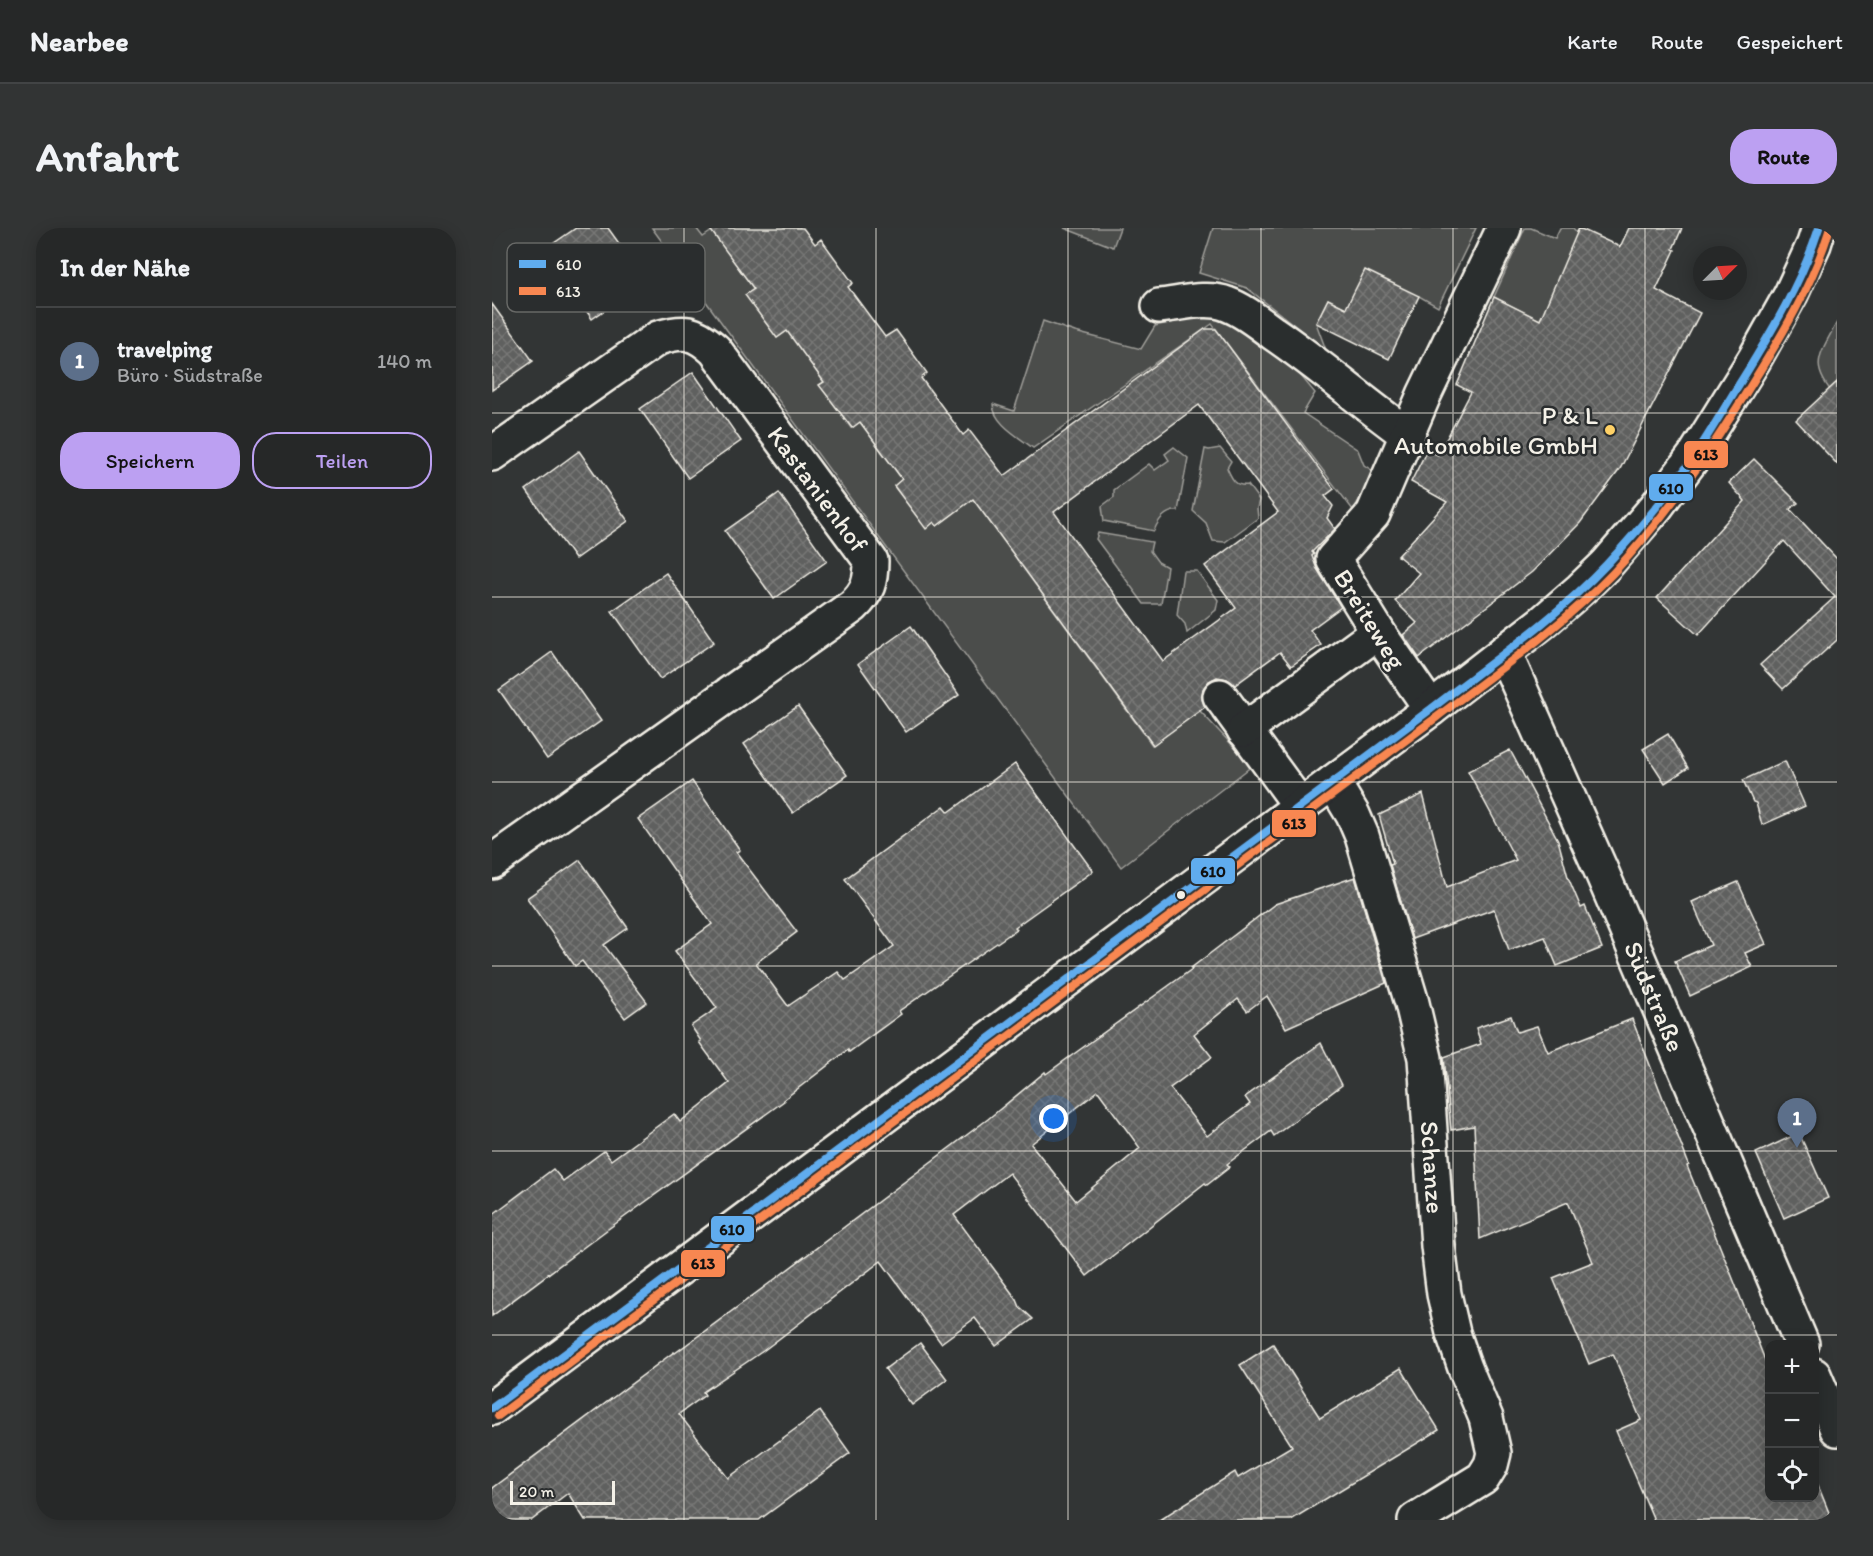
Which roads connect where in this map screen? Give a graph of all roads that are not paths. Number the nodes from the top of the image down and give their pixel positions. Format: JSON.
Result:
{"nodes":[{"id":1,"x":1504,"y":228,"type":"edge"},
{"id":2,"x":1819,"y":228,"type":"edge"},
{"id":3,"x":1159,"y":306,"type":"dead end"},
{"id":4,"x":1408,"y":435,"type":"junction"},
{"id":5,"x":492,"y":454,"type":"edge"},
{"id":6,"x":1378,"y":632,"type":"junction"},
{"id":7,"x":1504,"y":652,"type":"junction"},
{"id":8,"x":1220,"y":696,"type":"dead end"},
{"id":9,"x":1431,"y":709,"type":"junction"},
{"id":10,"x":1244,"y":730,"type":"junction"},
{"id":11,"x":1333,"y":782,"type":"junction"},
{"id":12,"x":1301,"y":807,"type":"junction"},
{"id":13,"x":492,"y":862,"type":"edge"},
{"id":14,"x":1800,"y":1340,"type":"edge"},
{"id":15,"x":1819,"y":1386,"type":"edge"},
{"id":16,"x":492,"y":1408,"type":"edge"},
{"id":17,"x":1837,"y":1429,"type":"edge"},
{"id":18,"x":1415,"y":1520,"type":"edge"}],
"edges":[{"from":1,"to":4,"type":"street"},
{"from":2,"to":7,"type":"street"},
{"from":3,"to":4,"type":"street"},
{"from":4,"to":6,"type":"street","name":"Breiteweg"},
{"from":5,"to":13,"type":"street","name":"Kastanienhof"},
{"from":6,"to":9,"type":"street","name":"Breiteweg"},
{"from":6,"to":10,"type":"street"},
{"from":7,"to":9,"type":"street"},
{"from":7,"to":14,"type":"street","name":"Südstraße"},
{"from":8,"to":10,"type":"street"},
{"from":9,"to":11,"type":"street"},
{"from":10,"to":12,"type":"street"},
{"from":11,"to":12,"type":"street"},
{"from":11,"to":18,"type":"street","name":"Schanze"},
{"from":12,"to":16,"type":"street"},
{"from":15,"to":17,"type":"street"}]}
